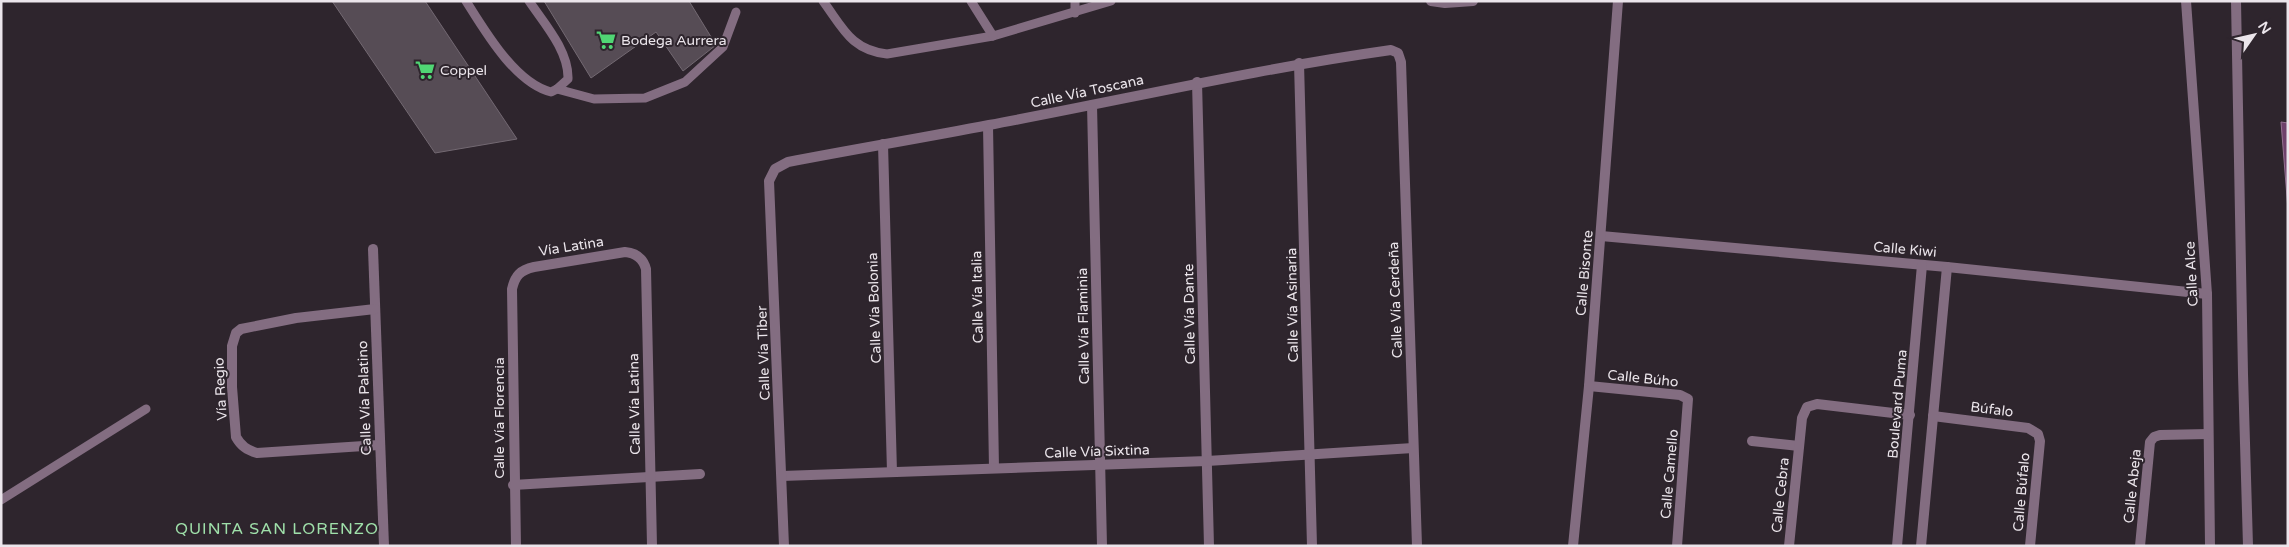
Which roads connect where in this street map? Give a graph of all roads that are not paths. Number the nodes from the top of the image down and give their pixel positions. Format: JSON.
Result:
{"nodes":[{"id":1,"x":466,"y":1,"type":"edge"},
{"id":2,"x":529,"y":1,"type":"edge"},
{"id":3,"x":823,"y":1,"type":"edge"},
{"id":4,"x":971,"y":1,"type":"edge"},
{"id":5,"x":1074,"y":1,"type":"edge"},
{"id":6,"x":1111,"y":1,"type":"edge"},
{"id":7,"x":1431,"y":1,"type":"edge"},
{"id":8,"x":1472,"y":1,"type":"edge"},
{"id":9,"x":1618,"y":1,"type":"edge"},
{"id":10,"x":2186,"y":1,"type":"edge"},
{"id":11,"x":2236,"y":1,"type":"edge"},
{"id":12,"x":736,"y":12,"type":"dead end"},
{"id":13,"x":1075,"y":12,"type":"junction"},
{"id":14,"x":993,"y":36,"type":"junction"},
{"id":15,"x":1398,"y":53,"type":"joint"},
{"id":16,"x":1299,"y":63,"type":"junction"},
{"id":17,"x":1197,"y":82,"type":"junction"},
{"id":18,"x":557,"y":90,"type":"junction"},
{"id":19,"x":1092,"y":105,"type":"junction"},
{"id":20,"x":988,"y":126,"type":"junction"},
{"id":21,"x":883,"y":144,"type":"junction"},
{"id":22,"x":781,"y":164,"type":"joint"},
{"id":23,"x":1600,"y":236,"type":"junction"},
{"id":24,"x":373,"y":249,"type":"dead end"},
{"id":25,"x":644,"y":263,"type":"joint"},
{"id":26,"x":1922,"y":265,"type":"junction"},
{"id":27,"x":1948,"y":267,"type":"junction"},
{"id":28,"x":512,"y":289,"type":"joint"},
{"id":29,"x":2206,"y":294,"type":"junction"},
{"id":30,"x":375,"y":309,"type":"junction"},
{"id":31,"x":1588,"y":386,"type":"junction"},
{"id":32,"x":1689,"y":405,"type":"joint"},
{"id":33,"x":146,"y":409,"type":"dead end"},
{"id":34,"x":1910,"y":415,"type":"junction"},
{"id":35,"x":1933,"y":416,"type":"junction"},
{"id":36,"x":2208,"y":434,"type":"junction"},
{"id":37,"x":1752,"y":441,"type":"dead end"},
{"id":38,"x":2040,"y":441,"type":"joint"},
{"id":39,"x":379,"y":445,"type":"junction"},
{"id":40,"x":1799,"y":446,"type":"junction"},
{"id":41,"x":1414,"y":448,"type":"junction"},
{"id":42,"x":1309,"y":454,"type":"junction"},
{"id":43,"x":1207,"y":461,"type":"junction"},
{"id":44,"x":1099,"y":465,"type":"junction"},
{"id":45,"x":994,"y":468,"type":"junction"},
{"id":46,"x":892,"y":472,"type":"junction"},
{"id":47,"x":700,"y":474,"type":"dead end"},
{"id":48,"x":782,"y":476,"type":"junction"},
{"id":49,"x":649,"y":478,"type":"junction"},
{"id":50,"x":513,"y":485,"type":"junction"},
{"id":51,"x":1,"y":500,"type":"edge"},
{"id":52,"x":384,"y":546,"type":"edge"},
{"id":53,"x":516,"y":546,"type":"edge"},
{"id":54,"x":652,"y":546,"type":"edge"},
{"id":55,"x":784,"y":546,"type":"edge"},
{"id":56,"x":1102,"y":546,"type":"edge"},
{"id":57,"x":1209,"y":546,"type":"edge"},
{"id":58,"x":1312,"y":546,"type":"edge"},
{"id":59,"x":1416,"y":546,"type":"edge"},
{"id":60,"x":1573,"y":546,"type":"edge"},
{"id":61,"x":1676,"y":546,"type":"edge"},
{"id":62,"x":1789,"y":546,"type":"edge"},
{"id":63,"x":1897,"y":546,"type":"edge"},
{"id":64,"x":1921,"y":546,"type":"edge"},
{"id":65,"x":2030,"y":546,"type":"edge"},
{"id":66,"x":2140,"y":546,"type":"edge"},
{"id":67,"x":2210,"y":546,"type":"edge"},
{"id":68,"x":2248,"y":546,"type":"edge"}],
"edges":[{"from":1,"to":18,"type":"lane"},
{"from":2,"to":18,"type":"lane"},
{"from":3,"to":14,"type":"lane"},
{"from":4,"to":14,"type":"lane"},
{"from":5,"to":13,"type":"lane"},
{"from":6,"to":13,"type":"lane"},
{"from":7,"to":8,"type":"street"},
{"from":9,"to":23,"type":"street","name":"Calle Bisonte"},
{"from":10,"to":29,"type":"street","name":"Calle Alce"},
{"from":11,"to":68,"type":"street"},
{"from":12,"to":18,"type":"lane"},
{"from":13,"to":14,"type":"lane"},
{"from":15,"to":16,"type":"street","name":"Calle Vía Toscana"},
{"from":15,"to":41,"type":"street","name":"Calle Vía Cerdeña"},
{"from":16,"to":17,"type":"street","name":"Calle Vía Toscana"},
{"from":16,"to":42,"type":"street","name":"Calle Vía Asinaria"},
{"from":17,"to":19,"type":"street","name":"Calle Vía Toscana"},
{"from":17,"to":43,"type":"street","name":"Calle Vía Dante"},
{"from":19,"to":20,"type":"street","name":"Calle Vía Toscana"},
{"from":19,"to":44,"type":"street","name":"Calle Vía Flaminia"},
{"from":20,"to":21,"type":"street","name":"Calle Vía Toscana"},
{"from":20,"to":45,"type":"street","name":"Calle Vía Italia"},
{"from":21,"to":22,"type":"street","name":"Calle Vía Toscana"},
{"from":21,"to":46,"type":"street","name":"Calle Vía Bolonia"},
{"from":22,"to":48,"type":"street","name":"Calle Vía Tiber"},
{"from":23,"to":26,"type":"street","name":"Calle Kiwi"},
{"from":23,"to":31,"type":"street","name":"Calle Bisonte"},
{"from":24,"to":30,"type":"street","name":"Calle Vía Palatino"},
{"from":25,"to":28,"type":"street","name":"Vía Latina"},
{"from":25,"to":49,"type":"street","name":"Calle Vía Latina"},
{"from":26,"to":27,"type":"street","name":"Calle Kiwi"},
{"from":26,"to":34,"type":"street","name":"Boulevard Puma"},
{"from":27,"to":29,"type":"street","name":"Calle Kiwi"},
{"from":27,"to":35,"type":"street"},
{"from":28,"to":50,"type":"street","name":"Calle Vía Florencia"},
{"from":29,"to":36,"type":"street","name":"Calle Alce"},
{"from":30,"to":39,"type":"street","name":"Calle Vía Palatino"},
{"from":30,"to":39,"type":"street","name":"Vía Regio"},
{"from":31,"to":32,"type":"street","name":"Calle Búho"},
{"from":31,"to":60,"type":"street","name":"Calle Bisonte"},
{"from":32,"to":61,"type":"street","name":"Calle Camello"},
{"from":33,"to":51,"type":"lane"},
{"from":34,"to":40,"type":"street","name":"Calle Cebra"},
{"from":34,"to":63,"type":"street","name":"Boulevard Puma"},
{"from":35,"to":38,"type":"street","name":"Búfalo"},
{"from":35,"to":64,"type":"street"},
{"from":36,"to":66,"type":"street","name":"Calle Abeja"},
{"from":36,"to":67,"type":"street","name":"Calle Alce"},
{"from":37,"to":40,"type":"street","name":"Calle Cebra"},
{"from":38,"to":65,"type":"street","name":"Calle Búfalo"},
{"from":39,"to":52,"type":"street","name":"Calle Vía Palatino"},
{"from":40,"to":62,"type":"street","name":"Calle Cebra"},
{"from":41,"to":42,"type":"street","name":"Calle Vía Sixtina"},
{"from":41,"to":59,"type":"street","name":"Calle Vía Cerdeña"},
{"from":42,"to":43,"type":"street","name":"Calle Vía Sixtina"},
{"from":42,"to":58,"type":"street","name":"Calle Vía Asinaria"},
{"from":43,"to":44,"type":"street","name":"Calle Vía Sixtina"},
{"from":43,"to":57,"type":"street","name":"Calle Vía Dante"},
{"from":44,"to":45,"type":"street","name":"Calle Vía Sixtina"},
{"from":44,"to":56,"type":"street","name":"Calle Vía Flaminia"},
{"from":45,"to":46,"type":"street","name":"Calle Vía Sixtina"},
{"from":46,"to":48,"type":"street","name":"Calle Vía Sixtina"},
{"from":47,"to":49,"type":"street"},
{"from":48,"to":55,"type":"street","name":"Calle Vía Tiber"},
{"from":49,"to":50,"type":"street"},
{"from":49,"to":54,"type":"street","name":"Calle Vía Latina"},
{"from":50,"to":53,"type":"street","name":"Calle Vía Florencia"}]}
